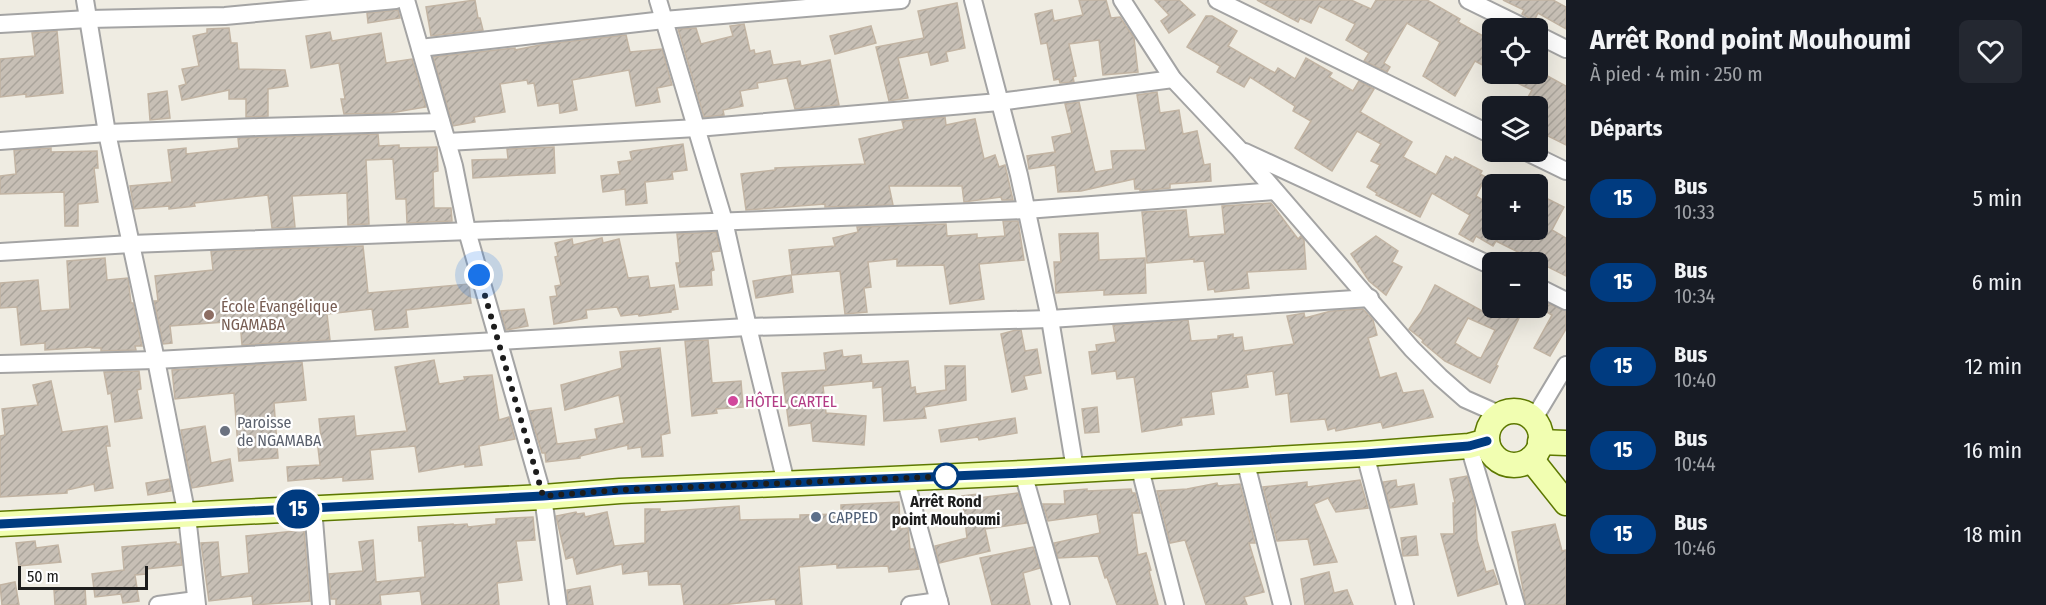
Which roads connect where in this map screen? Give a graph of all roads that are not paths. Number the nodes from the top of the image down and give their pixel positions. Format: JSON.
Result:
{"nodes":[{"id":1,"x":85,"y":0,"type":"edge"},
{"id":2,"x":396,"y":0,"type":"edge"},
{"id":3,"x":406,"y":0,"type":"edge"},
{"id":4,"x":658,"y":0,"type":"edge"},
{"id":5,"x":902,"y":0,"type":"edge"},
{"id":6,"x":973,"y":0,"type":"edge"},
{"id":7,"x":1122,"y":0,"type":"edge"},
{"id":8,"x":1217,"y":0,"type":"edge"},
{"id":9,"x":1468,"y":0,"type":"edge"},
{"id":10,"x":1505,"y":18,"type":"edge"},
{"id":11,"x":89,"y":19,"type":"junction"},
{"id":12,"x":664,"y":20,"type":"junction"},
{"id":13,"x":0,"y":24,"type":"edge"},
{"id":14,"x":1548,"y":40,"type":"edge"},
{"id":15,"x":420,"y":48,"type":"junction"},
{"id":16,"x":1566,"y":49,"type":"edge"},
{"id":17,"x":1173,"y":79,"type":"junction"},
{"id":18,"x":999,"y":102,"type":"junction"},
{"id":19,"x":441,"y":122,"type":"junction"},
{"id":20,"x":697,"y":128,"type":"junction"},
{"id":21,"x":1482,"y":130,"type":"edge"},
{"id":22,"x":107,"y":133,"type":"junction"},
{"id":23,"x":0,"y":141,"type":"edge"},
{"id":24,"x":447,"y":142,"type":"junction"},
{"id":25,"x":1239,"y":149,"type":"junction"},
{"id":26,"x":1548,"y":162,"type":"edge"},
{"id":27,"x":1566,"y":171,"type":"edge"},
{"id":28,"x":1275,"y":190,"type":"junction"},
{"id":29,"x":1026,"y":210,"type":"junction"},
{"id":30,"x":724,"y":220,"type":"junction"},
{"id":31,"x":467,"y":231,"type":"junction"},
{"id":32,"x":131,"y":244,"type":"junction"},
{"id":33,"x":0,"y":252,"type":"edge"},
{"id":34,"x":1482,"y":261,"type":"edge"},
{"id":35,"x":1548,"y":292,"type":"edge"},
{"id":36,"x":1370,"y":298,"type":"junction"},
{"id":37,"x":1566,"y":301,"type":"edge"},
{"id":38,"x":1050,"y":319,"type":"junction"},
{"id":39,"x":748,"y":327,"type":"junction"},
{"id":40,"x":498,"y":341,"type":"junction"},
{"id":41,"x":156,"y":360,"type":"junction"},
{"id":42,"x":0,"y":364,"type":"edge"},
{"id":43,"x":1566,"y":365,"type":"edge"},
{"id":44,"x":1501,"y":415,"type":"junction"},
{"id":45,"x":1535,"y":440,"type":"junction"},
{"id":46,"x":1478,"y":443,"type":"junction"},
{"id":47,"x":1566,"y":443,"type":"edge"},
{"id":48,"x":1365,"y":454,"type":"junction"},
{"id":49,"x":1245,"y":460,"type":"junction"},
{"id":50,"x":1139,"y":465,"type":"junction"},
{"id":51,"x":1075,"y":469,"type":"junction"},
{"id":52,"x":1023,"y":473,"type":"junction"},
{"id":53,"x":905,"y":477,"type":"junction"},
{"id":54,"x":786,"y":483,"type":"junction"},
{"id":55,"x":543,"y":496,"type":"junction"},
{"id":56,"x":1566,"y":503,"type":"edge"},
{"id":57,"x":313,"y":508,"type":"junction"},
{"id":58,"x":187,"y":516,"type":"junction"},
{"id":59,"x":0,"y":524,"type":"edge"},
{"id":60,"x":197,"y":603,"type":"edge"},
{"id":61,"x":940,"y":603,"type":"edge"},
{"id":62,"x":158,"y":605,"type":"edge"},
{"id":63,"x":321,"y":605,"type":"edge"},
{"id":64,"x":558,"y":605,"type":"edge"},
{"id":65,"x":910,"y":605,"type":"edge"},
{"id":66,"x":1061,"y":605,"type":"edge"},
{"id":67,"x":1174,"y":605,"type":"edge"},
{"id":68,"x":1282,"y":605,"type":"edge"},
{"id":69,"x":1405,"y":605,"type":"edge"},
{"id":70,"x":1515,"y":605,"type":"edge"}],
"edges":[{"from":1,"to":11,"type":"street"},
{"from":2,"to":11,"type":"street"},
{"from":3,"to":15,"type":"street"},
{"from":4,"to":12,"type":"street"},
{"from":5,"to":12,"type":"street"},
{"from":6,"to":18,"type":"street"},
{"from":7,"to":17,"type":"street"},
{"from":8,"to":21,"type":"street"},
{"from":9,"to":10,"type":"street"},
{"from":11,"to":13,"type":"street"},
{"from":11,"to":22,"type":"street"},
{"from":12,"to":15,"type":"street"},
{"from":12,"to":20,"type":"street"},
{"from":14,"to":16,"type":"street"},
{"from":15,"to":19,"type":"street"},
{"from":17,"to":18,"type":"street"},
{"from":17,"to":25,"type":"street"},
{"from":18,"to":20,"type":"street"},
{"from":18,"to":29,"type":"street"},
{"from":19,"to":22,"type":"street"},
{"from":19,"to":24,"type":"street"},
{"from":20,"to":24,"type":"street"},
{"from":20,"to":30,"type":"street"},
{"from":22,"to":23,"type":"street"},
{"from":22,"to":32,"type":"street"},
{"from":24,"to":31,"type":"street"},
{"from":25,"to":28,"type":"street"},
{"from":25,"to":34,"type":"street"},
{"from":26,"to":27,"type":"street"},
{"from":28,"to":29,"type":"street"},
{"from":28,"to":36,"type":"street"},
{"from":29,"to":30,"type":"street"},
{"from":29,"to":38,"type":"street"},
{"from":30,"to":31,"type":"street"},
{"from":30,"to":39,"type":"street"},
{"from":31,"to":32,"type":"street"},
{"from":31,"to":40,"type":"street"},
{"from":32,"to":33,"type":"street"},
{"from":32,"to":41,"type":"street"},
{"from":35,"to":37,"type":"street"},
{"from":36,"to":38,"type":"street"},
{"from":36,"to":44,"type":"street"},
{"from":38,"to":39,"type":"street"},
{"from":38,"to":51,"type":"street"},
{"from":39,"to":40,"type":"street"},
{"from":39,"to":54,"type":"street"},
{"from":40,"to":41,"type":"street"},
{"from":40,"to":55,"type":"street"},
{"from":41,"to":42,"type":"street"},
{"from":41,"to":58,"type":"street"},
{"from":43,"to":45,"type":"street"},
{"from":44,"to":45,"type":"street"},
{"from":44,"to":46,"type":"street"},
{"from":45,"to":46,"type":"street"},
{"from":45,"to":47,"type":"street"},
{"from":45,"to":56,"type":"street"},
{"from":46,"to":48,"type":"street"},
{"from":46,"to":70,"type":"street"},
{"from":48,"to":49,"type":"street"},
{"from":48,"to":69,"type":"street"},
{"from":49,"to":50,"type":"street"},
{"from":49,"to":68,"type":"street"},
{"from":50,"to":51,"type":"street"},
{"from":50,"to":67,"type":"street"},
{"from":51,"to":52,"type":"street"},
{"from":52,"to":53,"type":"street"},
{"from":52,"to":66,"type":"street"},
{"from":53,"to":54,"type":"street"},
{"from":53,"to":61,"type":"street"},
{"from":54,"to":55,"type":"street"},
{"from":55,"to":57,"type":"street"},
{"from":55,"to":64,"type":"street"},
{"from":57,"to":58,"type":"street"},
{"from":57,"to":63,"type":"street"},
{"from":58,"to":59,"type":"street"},
{"from":58,"to":60,"type":"street"},
{"from":60,"to":62,"type":"street"},
{"from":61,"to":65,"type":"street"}]}
